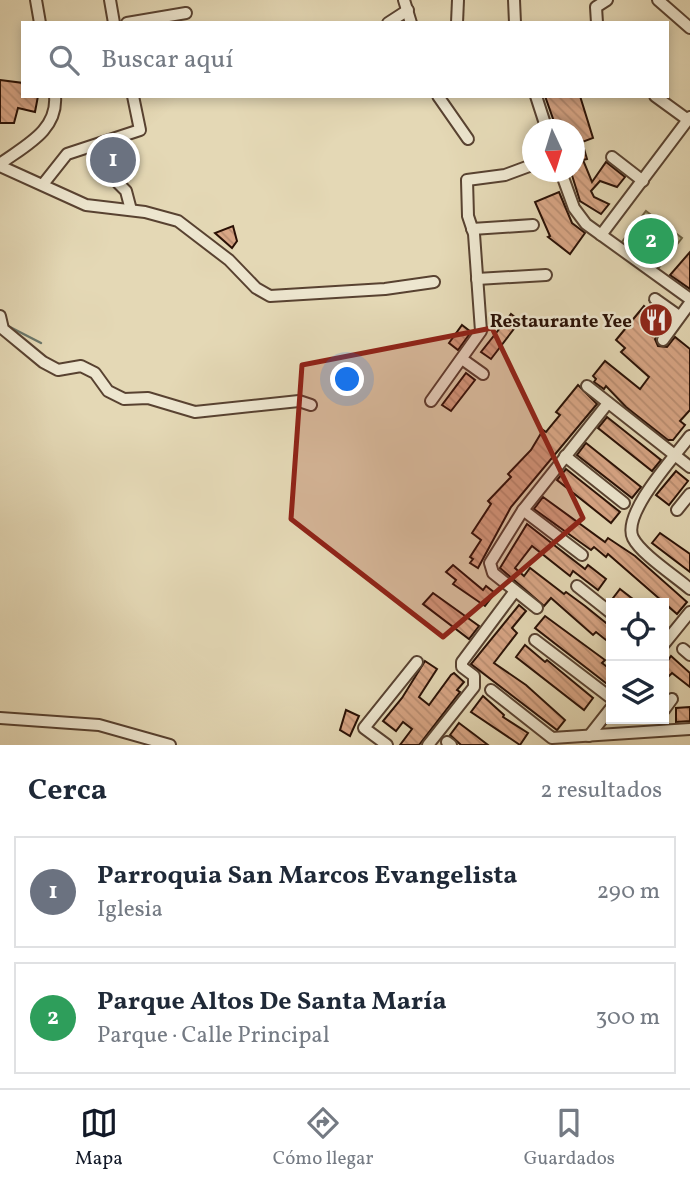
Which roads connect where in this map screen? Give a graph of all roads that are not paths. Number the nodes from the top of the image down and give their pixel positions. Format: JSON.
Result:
{"nodes":[{"id":1,"x":36,"y":0,"type":"edge"},
{"id":2,"x":110,"y":0,"type":"edge"},
{"id":3,"x":458,"y":0,"type":"edge"},
{"id":4,"x":514,"y":0,"type":"edge"},
{"id":5,"x":607,"y":0,"type":"edge"},
{"id":6,"x":658,"y":0,"type":"edge"},
{"id":7,"x":406,"y":5,"type":"edge"},
{"id":8,"x":187,"y":13,"type":"dead end"},
{"id":9,"x":688,"y":19,"type":"edge"},
{"id":10,"x":40,"y":21,"type":"edge"},
{"id":11,"x":114,"y":21,"type":"edge"},
{"id":12,"x":139,"y":21,"type":"edge"},
{"id":13,"x":390,"y":21,"type":"edge"},
{"id":14,"x":457,"y":21,"type":"edge"},
{"id":15,"x":515,"y":21,"type":"edge"},
{"id":16,"x":597,"y":21,"type":"edge"},
{"id":17,"x":55,"y":98,"type":"edge"},
{"id":18,"x":133,"y":98,"type":"edge"},
{"id":19,"x":439,"y":98,"type":"edge"},
{"id":20,"x":537,"y":98,"type":"edge"},
{"id":21,"x":658,"y":98,"type":"edge"},
{"id":22,"x":689,"y":118,"type":"edge"},
{"id":23,"x":543,"y":119,"type":"edge"},
{"id":24,"x":468,"y":139,"type":"dead end"},
{"id":25,"x":612,"y":157,"type":"dead end"},
{"id":26,"x":0,"y":165,"type":"edge"},
{"id":27,"x":522,"y":169,"type":"edge"},
{"id":28,"x":643,"y":181,"type":"junction"},
{"id":29,"x":565,"y":182,"type":"edge"},
{"id":30,"x":118,"y":183,"type":"dead end"},
{"id":31,"x":44,"y":184,"type":"junction"},
{"id":32,"x":131,"y":210,"type":"junction"},
{"id":33,"x":533,"y":225,"type":"dead end"},
{"id":34,"x":472,"y":229,"type":"junction"},
{"id":35,"x":601,"y":235,"type":"junction"},
{"id":36,"x":546,"y":275,"type":"dead end"},
{"id":37,"x":477,"y":279,"type":"junction"},
{"id":38,"x":435,"y":282,"type":"dead end"},
{"id":39,"x":655,"y":299,"type":"dead end"},
{"id":40,"x":690,"y":301,"type":"edge"},
{"id":41,"x":0,"y":316,"type":"edge"},
{"id":42,"x":679,"y":316,"type":"junction"},
{"id":43,"x":663,"y":340,"type":"dead end"},
{"id":44,"x":462,"y":359,"type":"junction"},
{"id":45,"x":483,"y":374,"type":"dead end"},
{"id":46,"x":587,"y":386,"type":"dead end"},
{"id":47,"x":431,"y":401,"type":"dead end"},
{"id":48,"x":608,"y":403,"type":"junction"},
{"id":49,"x":311,"y":405,"type":"dead end"},
{"id":50,"x":690,"y":436,"type":"edge"},
{"id":51,"x":565,"y":456,"type":"junction"},
{"id":52,"x":675,"y":456,"type":"junction"},
{"id":53,"x":690,"y":467,"type":"edge"},
{"id":54,"x":690,"y":494,"type":"edge"},
{"id":55,"x":624,"y":503,"type":"dead end"},
{"id":56,"x":523,"y":510,"type":"junction"},
{"id":57,"x":677,"y":510,"type":"dead end"},
{"id":58,"x":582,"y":555,"type":"dead end"},
{"id":59,"x":577,"y":586,"type":"dead end"},
{"id":60,"x":690,"y":589,"type":"edge"},
{"id":61,"x":515,"y":591,"type":"junction"},
{"id":62,"x":537,"y":608,"type":"dead end"},
{"id":63,"x":606,"y":610,"type":"edge"},
{"id":64,"x":690,"y":611,"type":"edge"},
{"id":65,"x":669,"y":638,"type":"edge"},
{"id":66,"x":535,"y":640,"type":"dead end"},
{"id":67,"x":417,"y":662,"type":"dead end"},
{"id":68,"x":491,"y":690,"type":"dead end"},
{"id":69,"x":606,"y":694,"type":"edge"},
{"id":70,"x":672,"y":699,"type":"dead end"},
{"id":71,"x":669,"y":703,"type":"edge"},
{"id":72,"x":606,"y":714,"type":"edge"},
{"id":73,"x":0,"y":718,"type":"edge"},
{"id":74,"x":651,"y":724,"type":"edge"},
{"id":75,"x":597,"y":725,"type":"junction"},
{"id":76,"x":690,"y":729,"type":"edge"},
{"id":77,"x":642,"y":732,"type":"junction"},
{"id":78,"x":613,"y":734,"type":"junction"},
{"id":79,"x":589,"y":736,"type":"junction"},
{"id":80,"x":549,"y":741,"type":"edge"},
{"id":81,"x":170,"y":745,"type":"edge"},
{"id":82,"x":387,"y":745,"type":"edge"},
{"id":83,"x":428,"y":745,"type":"edge"},
{"id":84,"x":639,"y":745,"type":"edge"}],
"edges":[{"from":1,"to":10,"type":"street"},
{"from":2,"to":11,"type":"street"},
{"from":3,"to":14,"type":"street"},
{"from":4,"to":15,"type":"street"},
{"from":5,"to":16,"type":"street"},
{"from":6,"to":9,"type":"street"},
{"from":7,"to":13,"type":"street"},
{"from":8,"to":12,"type":"street"},
{"from":17,"to":26,"type":"street"},
{"from":18,"to":31,"type":"street"},
{"from":19,"to":24,"type":"street"},
{"from":20,"to":23,"type":"street"},
{"from":21,"to":22,"type":"street"},
{"from":22,"to":28,"type":"street"},
{"from":25,"to":28,"type":"street"},
{"from":26,"to":31,"type":"street"},
{"from":27,"to":34,"type":"street"},
{"from":28,"to":35,"type":"street"},
{"from":29,"to":35,"type":"street"},
{"from":30,"to":32,"type":"street"},
{"from":31,"to":32,"type":"street"},
{"from":32,"to":38,"type":"street"},
{"from":33,"to":34,"type":"street"},
{"from":34,"to":37,"type":"street"},
{"from":35,"to":40,"type":"street"},
{"from":36,"to":37,"type":"street"},
{"from":37,"to":44,"type":"street"},
{"from":39,"to":42,"type":"street"},
{"from":40,"to":42,"type":"street"},
{"from":41,"to":49,"type":"street"},
{"from":42,"to":43,"type":"street"},
{"from":44,"to":45,"type":"street"},
{"from":44,"to":47,"type":"street"},
{"from":46,"to":48,"type":"street"},
{"from":48,"to":51,"type":"street"},
{"from":48,"to":52,"type":"street"},
{"from":50,"to":52,"type":"street"},
{"from":51,"to":55,"type":"street"},
{"from":51,"to":56,"type":"street"},
{"from":52,"to":53,"type":"street"},
{"from":52,"to":60,"type":"street"},
{"from":54,"to":57,"type":"street"},
{"from":56,"to":58,"type":"street"},
{"from":56,"to":61,"type":"street"},
{"from":59,"to":63,"type":"street"},
{"from":61,"to":62,"type":"street"},
{"from":61,"to":83,"type":"street"},
{"from":64,"to":65,"type":"street"},
{"from":66,"to":69,"type":"street"},
{"from":67,"to":82,"type":"street"},
{"from":68,"to":80,"type":"street"},
{"from":70,"to":71,"type":"street"},
{"from":72,"to":75,"type":"street"},
{"from":73,"to":81,"type":"street"},
{"from":74,"to":77,"type":"street"},
{"from":75,"to":78,"type":"street"},
{"from":75,"to":79,"type":"street"},
{"from":76,"to":77,"type":"street"},
{"from":77,"to":78,"type":"street"},
{"from":77,"to":84,"type":"street"},
{"from":78,"to":79,"type":"street"},
{"from":79,"to":80,"type":"street"}]}
